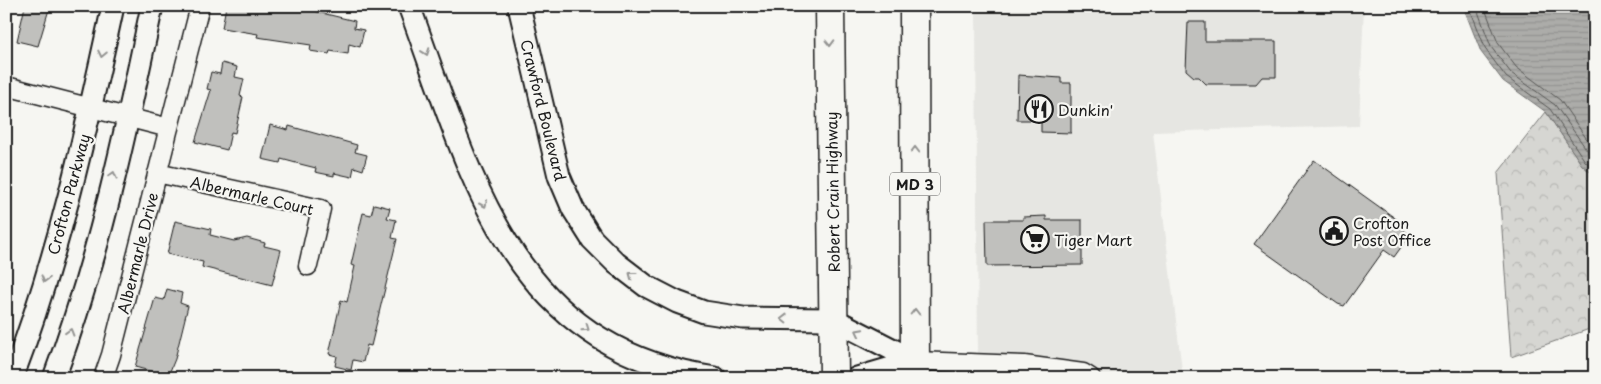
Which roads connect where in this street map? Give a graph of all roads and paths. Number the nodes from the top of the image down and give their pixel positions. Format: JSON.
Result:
{"nodes":[{"id":1,"x":112,"y":6,"type":"edge"},
{"id":2,"x":152,"y":6,"type":"edge"},
{"id":3,"x":200,"y":6,"type":"edge"},
{"id":4,"x":409,"y":6,"type":"edge"},
{"id":5,"x":519,"y":6,"type":"edge"},
{"id":6,"x":830,"y":6,"type":"edge"},
{"id":7,"x":914,"y":6,"type":"edge"},
{"id":8,"x":6,"y":86,"type":"edge"},
{"id":9,"x":91,"y":109,"type":"junction"},
{"id":10,"x":128,"y":117,"type":"junction"},
{"id":11,"x":169,"y":128,"type":"junction"},
{"id":12,"x":158,"y":173,"type":"junction"},
{"id":13,"x":308,"y":266,"type":"dead end"},
{"id":14,"x":833,"y":319,"type":"junction"},
{"id":15,"x":915,"y":369,"type":"edge"},
{"id":16,"x":12,"y":378,"type":"edge"},
{"id":17,"x":54,"y":378,"type":"edge"},
{"id":18,"x":103,"y":378,"type":"edge"},
{"id":19,"x":715,"y":378,"type":"edge"},
{"id":20,"x":834,"y":378,"type":"edge"},
{"id":21,"x":857,"y":378,"type":"edge"},
{"id":22,"x":1091,"y":378,"type":"edge"}],
"edges":[{"from":1,"to":9,"type":"street","name":"Crofton Parkway","one_way":true},
{"from":2,"to":10,"type":"street"},
{"from":3,"to":11,"type":"street","name":"Albermarle Drive"},
{"from":4,"to":19,"type":"street","one_way":true},
{"from":14,"to":5,"type":"street","name":"Crawford Boulevard","one_way":true},
{"from":6,"to":14,"type":"highway","name":"Robert Crain Highway","one_way":true},
{"from":15,"to":7,"type":"highway","number":"MD 3","one_way":true},
{"from":8,"to":9,"type":"street"},
{"from":9,"to":10,"type":"street"},
{"from":9,"to":16,"type":"street","name":"Crofton Parkway","one_way":true},
{"from":10,"to":11,"type":"street"},
{"from":17,"to":10,"type":"street","one_way":true},
{"from":11,"to":12,"type":"street","name":"Albermarle Drive"},
{"from":12,"to":13,"type":"street","name":"Albermarle Court"},
{"from":12,"to":18,"type":"street","name":"Albermarle Drive"},
{"from":15,"to":14,"type":"street","name":"Crawford Boulevard","one_way":true},
{"from":14,"to":20,"type":"highway","name":"Robert Crain Highway"},
{"from":15,"to":21,"type":"street"},
{"from":15,"to":22,"type":"street"}]}
